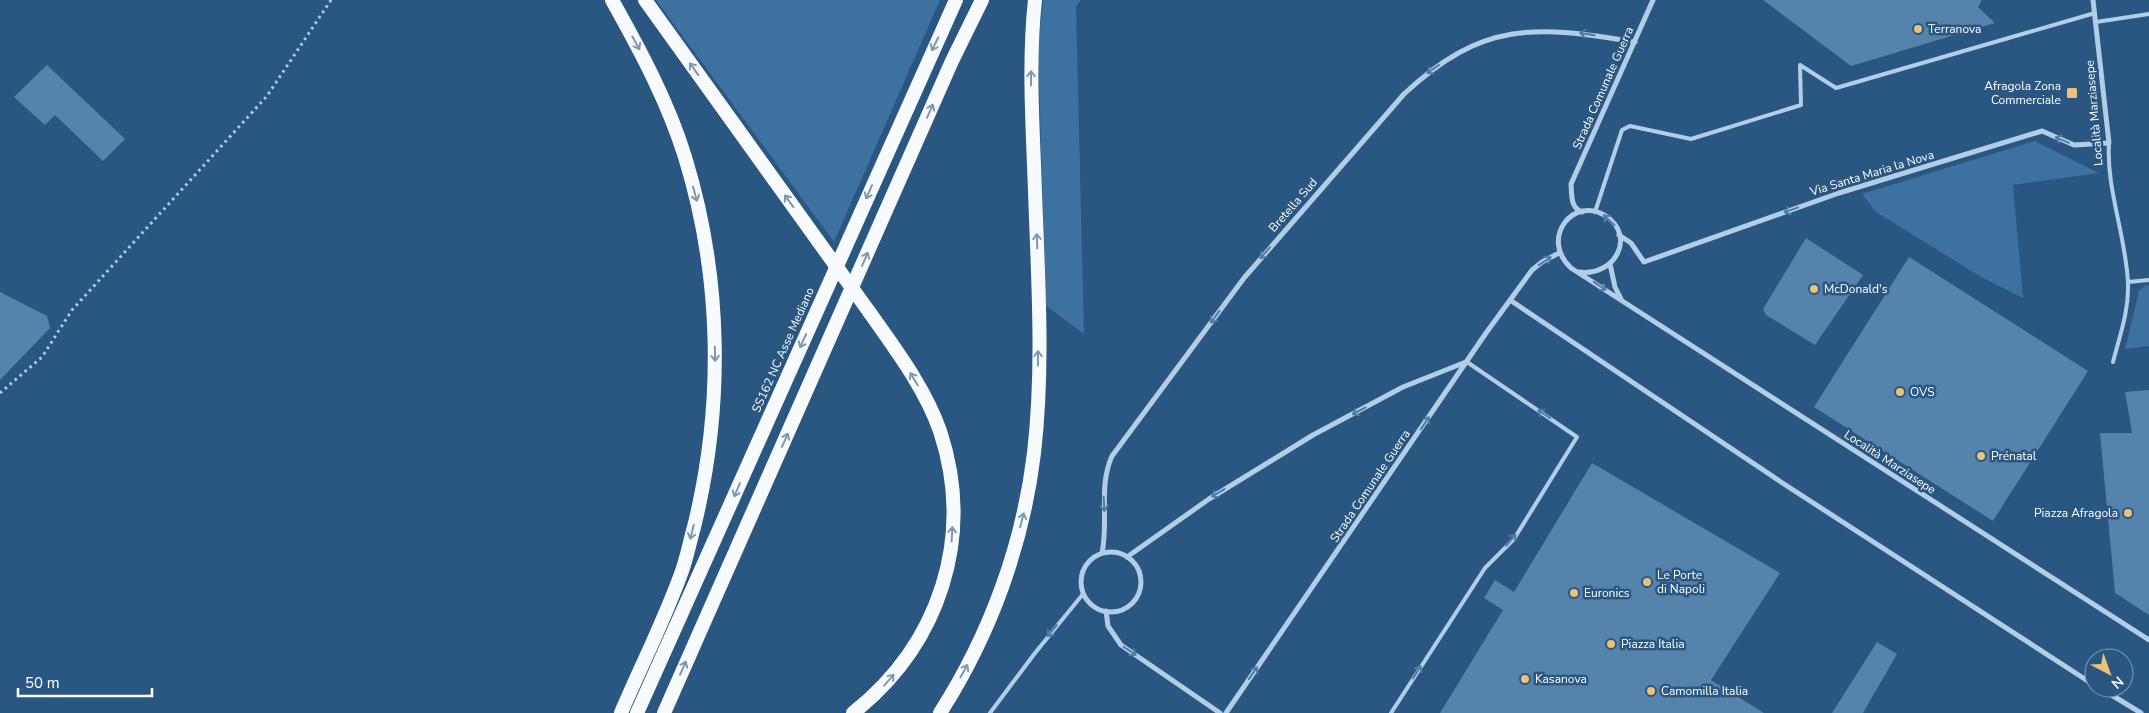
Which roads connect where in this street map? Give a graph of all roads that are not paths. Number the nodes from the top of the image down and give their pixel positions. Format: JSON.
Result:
{"nodes":[{"id":1,"x":612,"y":0,"type":"edge"},
{"id":2,"x":645,"y":0,"type":"edge"},
{"id":3,"x":956,"y":0,"type":"edge"},
{"id":4,"x":982,"y":0,"type":"edge"},
{"id":5,"x":1035,"y":0,"type":"edge"},
{"id":6,"x":1653,"y":0,"type":"edge"},
{"id":7,"x":2093,"y":0,"type":"edge"},
{"id":8,"x":2095,"y":13,"type":"junction"},
{"id":9,"x":2149,"y":14,"type":"edge"},
{"id":10,"x":2096,"y":22,"type":"junction"},
{"id":11,"x":1635,"y":42,"type":"junction"},
{"id":12,"x":2109,"y":143,"type":"junction"},
{"id":13,"x":1582,"y":212,"type":"junction"},
{"id":14,"x":1595,"y":212,"type":"junction"},
{"id":15,"x":1619,"y":235,"type":"junction"},
{"id":16,"x":1560,"y":253,"type":"junction"},
{"id":17,"x":1610,"y":264,"type":"junction"},
{"id":18,"x":1580,"y":272,"type":"junction"},
{"id":19,"x":2149,"y":280,"type":"edge"},
{"id":20,"x":2128,"y":282,"type":"junction"},
{"id":21,"x":1510,"y":300,"type":"junction"},
{"id":22,"x":1621,"y":300,"type":"junction"},
{"id":23,"x":1467,"y":362,"type":"junction"},
{"id":24,"x":2113,"y":362,"type":"dead end"},
{"id":25,"x":1102,"y":553,"type":"junction"},
{"id":26,"x":1127,"y":556,"type":"junction"},
{"id":27,"x":1083,"y":594,"type":"junction"},
{"id":28,"x":1106,"y":612,"type":"junction"},
{"id":29,"x":2149,"y":640,"type":"edge"},
{"id":30,"x":2084,"y":678,"type":"edge"},
{"id":31,"x":2116,"y":698,"type":"edge"},
{"id":32,"x":621,"y":713,"type":"edge"},
{"id":33,"x":637,"y":713,"type":"edge"},
{"id":34,"x":664,"y":713,"type":"edge"},
{"id":35,"x":853,"y":713,"type":"edge"},
{"id":36,"x":940,"y":713,"type":"edge"},
{"id":37,"x":990,"y":713,"type":"edge"},
{"id":38,"x":1220,"y":713,"type":"edge"},
{"id":39,"x":1226,"y":713,"type":"edge"},
{"id":40,"x":1391,"y":713,"type":"edge"},
{"id":41,"x":2141,"y":713,"type":"edge"}],
"edges":[{"from":1,"to":32,"type":"highway","one_way":true},
{"from":35,"to":2,"type":"highway","one_way":true,"bridge":true},
{"from":3,"to":33,"type":"highway","name":"SS162 NC Asse Mediano","one_way":true},
{"from":34,"to":4,"type":"highway","one_way":true},
{"from":36,"to":5,"type":"highway","one_way":true},
{"from":6,"to":11,"type":"street","name":"Strada Comunale Guerra"},
{"from":7,"to":8,"type":"street","name":"Località Marziasepe"},
{"from":8,"to":10,"type":"street","name":"Località Marziasepe"},
{"from":8,"to":14,"type":"lane"},
{"from":9,"to":10,"type":"lane"},
{"from":10,"to":12,"type":"street","name":"Località Marziasepe"},
{"from":11,"to":13,"type":"street","name":"Strada Comunale Guerra"},
{"from":11,"to":25,"type":"street","name":"Bretella Sud","one_way":true},
{"from":12,"to":15,"type":"street","name":"Via Santa Maria la Nova","one_way":true},
{"from":12,"to":20,"type":"lane","name":"Località Marziasepe"},
{"from":13,"to":14,"type":"street"},
{"from":13,"to":16,"type":"street"},
{"from":15,"to":14,"type":"street","one_way":true},
{"from":15,"to":17,"type":"street"},
{"from":16,"to":18,"type":"street"},
{"from":21,"to":16,"type":"street","name":"Strada Comunale Guerra","one_way":true},
{"from":17,"to":18,"type":"street"},
{"from":17,"to":22,"type":"street"},
{"from":18,"to":22,"type":"street","name":"Località Marziasepe","one_way":true},
{"from":19,"to":20,"type":"lane"},
{"from":20,"to":24,"type":"lane","name":"Località Marziasepe"},
{"from":21,"to":23,"type":"street","name":"Strada Comunale Guerra"},
{"from":21,"to":30,"type":"street"},
{"from":22,"to":29,"type":"street","name":"Località Marziasepe"},
{"from":23,"to":26,"type":"street","one_way":true},
{"from":39,"to":23,"type":"street","name":"Strada Comunale Guerra","one_way":true},
{"from":40,"to":23,"type":"lane","one_way":true},
{"from":25,"to":26,"type":"street"},
{"from":25,"to":27,"type":"street"},
{"from":26,"to":28,"type":"street"},
{"from":27,"to":28,"type":"street"},
{"from":27,"to":37,"type":"lane","one_way":true},
{"from":28,"to":38,"type":"street","one_way":true},
{"from":31,"to":41,"type":"street"}]}
